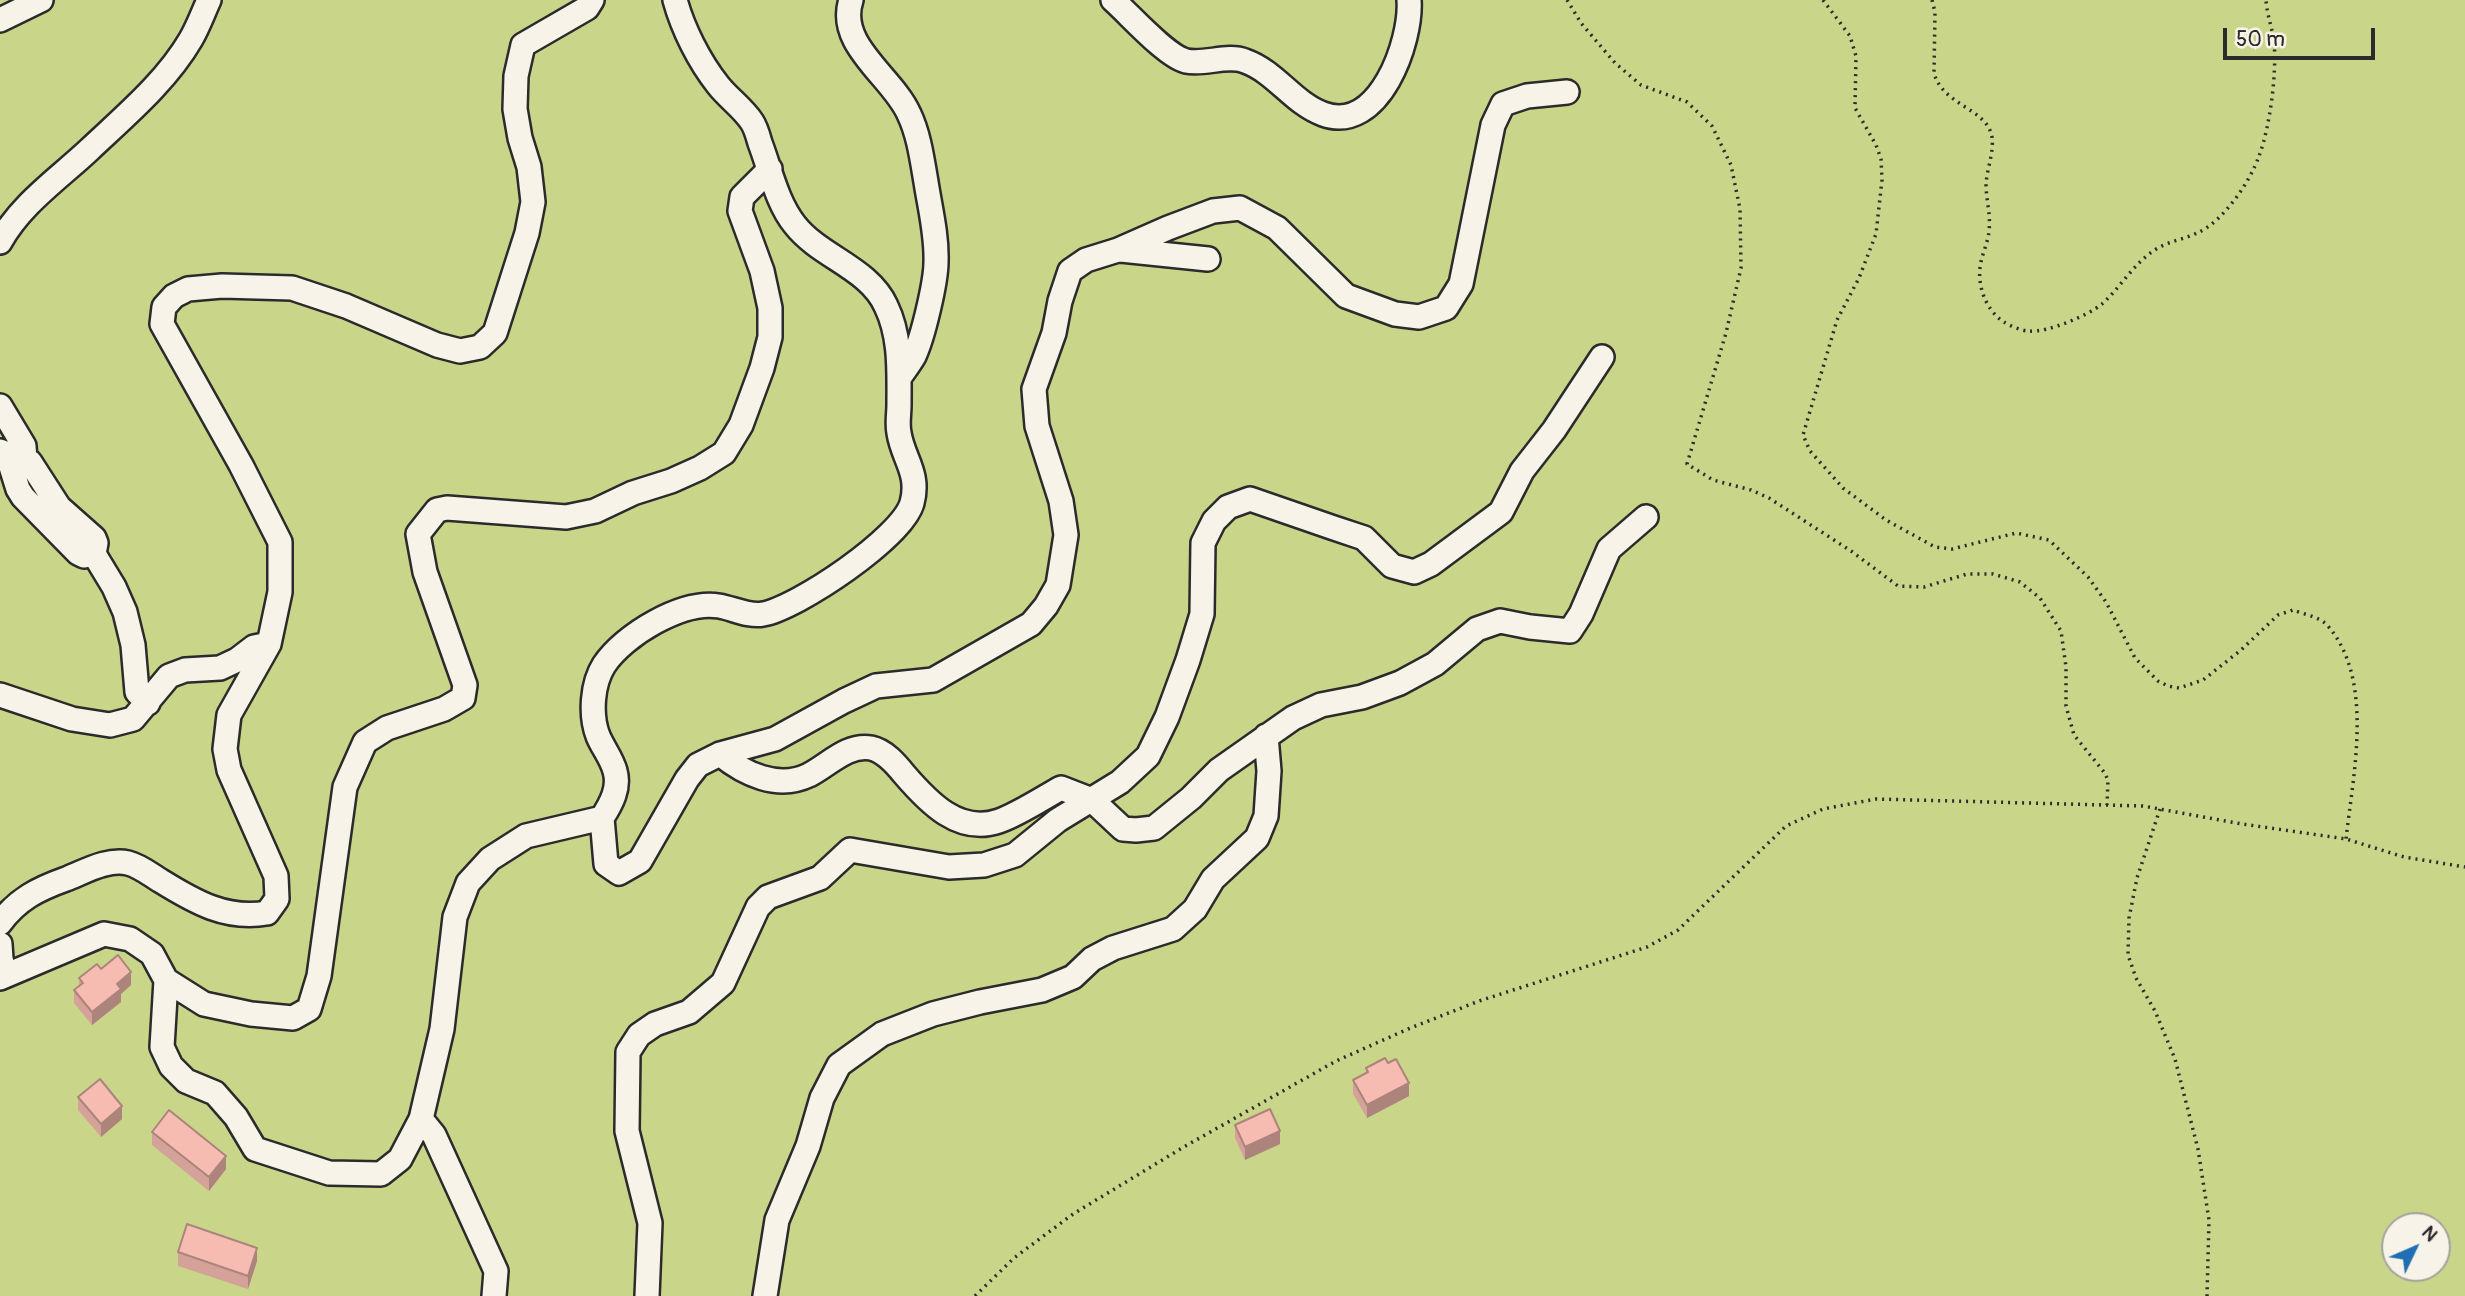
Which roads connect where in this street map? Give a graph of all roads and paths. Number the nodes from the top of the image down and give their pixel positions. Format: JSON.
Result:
{"nodes":[{"id":1,"x":41,"y":0,"type":"edge"},
{"id":2,"x":209,"y":0,"type":"edge"},
{"id":3,"x":592,"y":0,"type":"edge"},
{"id":4,"x":675,"y":0,"type":"edge"},
{"id":5,"x":850,"y":0,"type":"edge"},
{"id":6,"x":1113,"y":0,"type":"edge"},
{"id":7,"x":1409,"y":0,"type":"edge"},
{"id":8,"x":1567,"y":0,"type":"edge"},
{"id":9,"x":1823,"y":0,"type":"edge"},
{"id":10,"x":1933,"y":0,"type":"edge"},
{"id":11,"x":2266,"y":0,"type":"edge"},
{"id":12,"x":0,"y":20,"type":"edge"},
{"id":13,"x":1567,"y":93,"type":"dead end"},
{"id":14,"x":770,"y":169,"type":"junction"},
{"id":15,"x":0,"y":242,"type":"edge"},
{"id":16,"x":1118,"y":250,"type":"junction"},
{"id":17,"x":1208,"y":259,"type":"dead end"},
{"id":18,"x":1602,"y":357,"type":"dead end"},
{"id":19,"x":899,"y":378,"type":"junction"},
{"id":20,"x":0,"y":406,"type":"edge"},
{"id":21,"x":11,"y":455,"type":"edge"},
{"id":22,"x":1646,"y":517,"type":"dead end"},
{"id":23,"x":269,"y":644,"type":"junction"},
{"id":24,"x":0,"y":695,"type":"edge"},
{"id":25,"x":148,"y":703,"type":"junction"},
{"id":26,"x":1266,"y":736,"type":"junction"},
{"id":27,"x":720,"y":754,"type":"junction"},
{"id":28,"x":1092,"y":800,"type":"junction"},
{"id":29,"x":2107,"y":805,"type":"junction"},
{"id":30,"x":2160,"y":809,"type":"junction"},
{"id":31,"x":602,"y":818,"type":"junction"},
{"id":32,"x":2346,"y":839,"type":"junction"},
{"id":33,"x":2465,"y":867,"type":"edge"},
{"id":34,"x":0,"y":923,"type":"edge"},
{"id":35,"x":0,"y":944,"type":"edge"},
{"id":36,"x":3,"y":976,"type":"edge"},
{"id":37,"x":166,"y":980,"type":"junction"},
{"id":38,"x":421,"y":1119,"type":"junction"},
{"id":39,"x":494,"y":1296,"type":"edge"},
{"id":40,"x":647,"y":1296,"type":"edge"},
{"id":41,"x":765,"y":1296,"type":"edge"},
{"id":42,"x":975,"y":1296,"type":"edge"},
{"id":43,"x":2207,"y":1296,"type":"edge"}],
"edges":[{"from":1,"to":12,"type":"street"},
{"from":2,"to":15,"type":"street"},
{"from":3,"to":23,"type":"street"},
{"from":4,"to":14,"type":"street"},
{"from":5,"to":19,"type":"street"},
{"from":6,"to":7,"type":"street"},
{"from":8,"to":29,"type":"path"},
{"from":9,"to":32,"type":"path"},
{"from":10,"to":11,"type":"path"},
{"from":13,"to":16,"type":"street"},
{"from":14,"to":19,"type":"street"},
{"from":14,"to":37,"type":"street"},
{"from":16,"to":17,"type":"street"},
{"from":16,"to":27,"type":"street"},
{"from":18,"to":28,"type":"street"},
{"from":19,"to":31,"type":"street"},
{"from":20,"to":21,"type":"street"},
{"from":21,"to":25,"type":"street"},
{"from":22,"to":26,"type":"street"},
{"from":23,"to":25,"type":"street"},
{"from":23,"to":34,"type":"street"},
{"from":24,"to":25,"type":"street"},
{"from":26,"to":28,"type":"street"},
{"from":26,"to":41,"type":"street"},
{"from":27,"to":28,"type":"street"},
{"from":27,"to":31,"type":"street"},
{"from":28,"to":40,"type":"street"},
{"from":29,"to":30,"type":"path"},
{"from":29,"to":42,"type":"path"},
{"from":30,"to":32,"type":"path"},
{"from":30,"to":43,"type":"path"},
{"from":31,"to":38,"type":"street"},
{"from":32,"to":33,"type":"path"},
{"from":35,"to":36,"type":"street"},
{"from":36,"to":37,"type":"street"},
{"from":37,"to":38,"type":"street"},
{"from":38,"to":39,"type":"street"}]}
